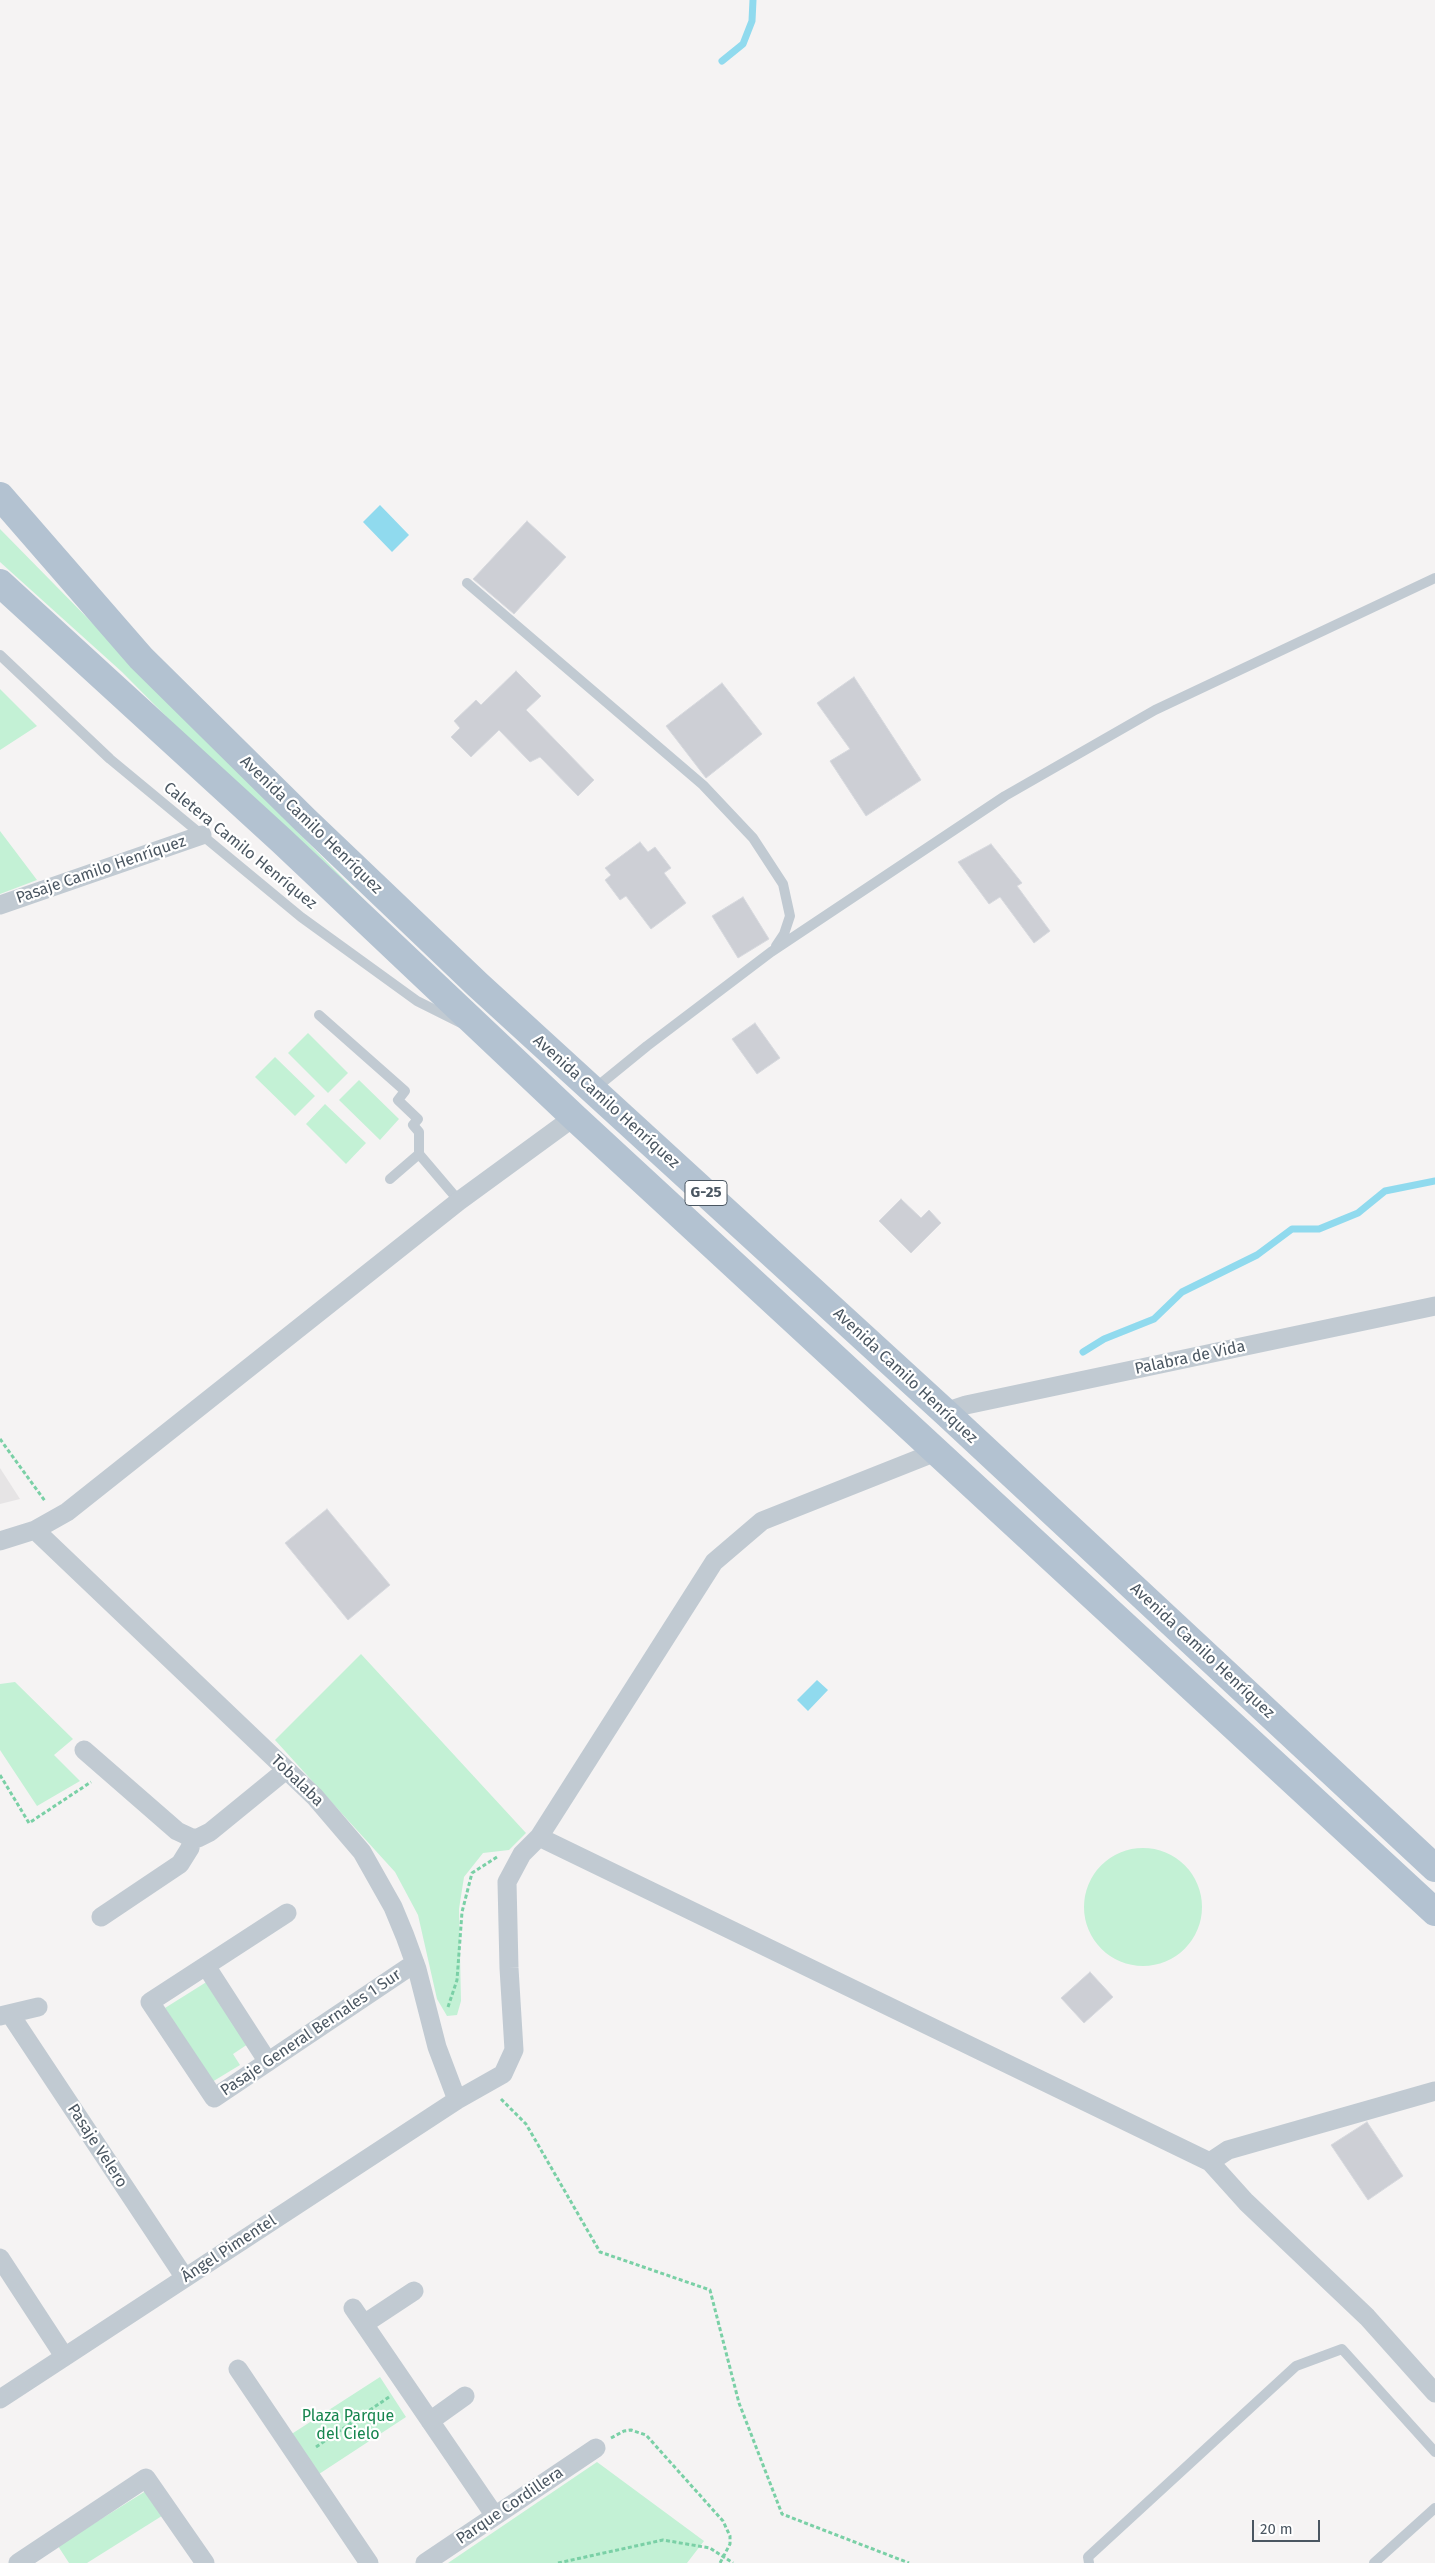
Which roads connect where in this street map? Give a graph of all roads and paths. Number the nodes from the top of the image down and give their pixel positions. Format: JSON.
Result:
{"nodes":[{"id":1,"x":0,"y":496,"type":"edge"},
{"id":2,"x":1435,"y":578,"type":"edge"},
{"id":3,"x":0,"y":583,"type":"edge"},
{"id":4,"x":467,"y":583,"type":"dead end"},
{"id":5,"x":0,"y":656,"type":"edge"},
{"id":6,"x":202,"y":835,"type":"junction"},
{"id":7,"x":0,"y":905,"type":"edge"},
{"id":8,"x":771,"y":952,"type":"junction"},
{"id":9,"x":319,"y":1015,"type":"dead end"},
{"id":10,"x":483,"y":1031,"type":"junction"},
{"id":11,"x":592,"y":1091,"type":"junction"},
{"id":12,"x":574,"y":1117,"type":"junction"},
{"id":13,"x":419,"y":1154,"type":"junction"},
{"id":14,"x":390,"y":1179,"type":"dead end"},
{"id":15,"x":459,"y":1202,"type":"junction"},
{"id":16,"x":1435,"y":1306,"type":"edge"},
{"id":17,"x":945,"y":1412,"type":"junction"},
{"id":18,"x":0,"y":1439,"type":"edge"},
{"id":19,"x":936,"y":1452,"type":"junction"},
{"id":20,"x":64,"y":1514,"type":"junction"},
{"id":21,"x":35,"y":1530,"type":"junction"},
{"id":22,"x":0,"y":1541,"type":"edge"},
{"id":23,"x":84,"y":1750,"type":"dead end"},
{"id":24,"x":286,"y":1770,"type":"junction"},
{"id":25,"x":108,"y":1771,"type":"junction"},
{"id":26,"x":0,"y":1775,"type":"edge"},
{"id":27,"x":539,"y":1837,"type":"junction"},
{"id":28,"x":192,"y":1838,"type":"junction"},
{"id":29,"x":522,"y":1854,"type":"junction"},
{"id":30,"x":1435,"y":1868,"type":"edge"},
{"id":31,"x":1435,"y":1912,"type":"edge"},
{"id":32,"x":287,"y":1913,"type":"dead end"},
{"id":33,"x":102,"y":1917,"type":"dead end"},
{"id":34,"x":415,"y":1963,"type":"junction"},
{"id":35,"x":206,"y":1966,"type":"junction"},
{"id":36,"x":38,"y":2007,"type":"dead end"},
{"id":37,"x":5,"y":2015,"type":"edge"},
{"id":38,"x":428,"y":2016,"type":"junction"},
{"id":39,"x":268,"y":2062,"type":"junction"},
{"id":40,"x":485,"y":2084,"type":"junction"},
{"id":41,"x":1435,"y":2091,"type":"edge"},
{"id":42,"x":457,"y":2100,"type":"junction"},
{"id":43,"x":1210,"y":2162,"type":"junction"},
{"id":44,"x":0,"y":2258,"type":"edge"},
{"id":45,"x":184,"y":2278,"type":"junction"},
{"id":46,"x":414,"y":2291,"type":"dead end"},
{"id":47,"x":353,"y":2308,"type":"dead end"},
{"id":48,"x":364,"y":2324,"type":"junction"},
{"id":49,"x":64,"y":2356,"type":"junction"},
{"id":50,"x":238,"y":2369,"type":"dead end"},
{"id":51,"x":406,"y":2386,"type":"junction"},
{"id":52,"x":1435,"y":2393,"type":"edge"},
{"id":53,"x":465,"y":2396,"type":"dead end"},
{"id":54,"x":0,"y":2399,"type":"edge"},
{"id":55,"x":430,"y":2420,"type":"junction"},
{"id":56,"x":596,"y":2448,"type":"joint"},
{"id":57,"x":1435,"y":2452,"type":"edge"},
{"id":58,"x":298,"y":2459,"type":"junction"},
{"id":59,"x":1435,"y":2508,"type":"edge"},
{"id":60,"x":495,"y":2516,"type":"junction"},
{"id":61,"x":45,"y":2556,"type":"edge"},
{"id":62,"x":725,"y":2557,"type":"junction"},
{"id":63,"x":18,"y":2563,"type":"edge"},
{"id":64,"x":205,"y":2563,"type":"edge"},
{"id":65,"x":369,"y":2563,"type":"edge"},
{"id":66,"x":425,"y":2563,"type":"edge"},
{"id":67,"x":558,"y":2563,"type":"edge"},
{"id":68,"x":720,"y":2563,"type":"edge"},
{"id":69,"x":733,"y":2563,"type":"edge"},
{"id":70,"x":909,"y":2563,"type":"edge"},
{"id":71,"x":1089,"y":2563,"type":"edge"},
{"id":72,"x":1374,"y":2563,"type":"edge"}],
"edges":[{"from":1,"to":11,"type":"main road","name":"Avenida Camilo Henríquez","number":"G-25"},
{"from":2,"to":8,"type":"lane"},
{"from":3,"to":10,"type":"main road","name":"Avenida Camilo Henríquez","number":"G-25"},
{"from":4,"to":8,"type":"lane"},
{"from":5,"to":6,"type":"lane","name":"Caletera Camilo Henríquez"},
{"from":6,"to":7,"type":"street","name":"Pasaje Camilo Henríquez"},
{"from":6,"to":10,"type":"lane","name":"Caletera Camilo Henríquez"},
{"from":8,"to":11,"type":"lane"},
{"from":9,"to":13,"type":"lane"},
{"from":10,"to":12,"type":"main road","name":"Avenida Camilo Henríquez","number":"G-25"},
{"from":11,"to":17,"type":"main road","name":"Avenida Camilo Henríquez","number":"G-25"},
{"from":12,"to":15,"type":"street"},
{"from":12,"to":19,"type":"main road","name":"Avenida Camilo Henríquez","number":"G-25"},
{"from":13,"to":14,"type":"lane"},
{"from":13,"to":15,"type":"lane"},
{"from":15,"to":20,"type":"street"},
{"from":16,"to":17,"type":"street","name":"Palabra de Vida"},
{"from":17,"to":30,"type":"main road","name":"Avenida Camilo Henríquez","number":"G-25"},
{"from":18,"to":20,"type":"path"},
{"from":19,"to":27,"type":"street","name":"Ángel Pimentel"},
{"from":19,"to":31,"type":"main road","name":"Avenida Camilo Henríquez","number":"G-25"},
{"from":20,"to":21,"type":"street"},
{"from":21,"to":22,"type":"street"},
{"from":21,"to":24,"type":"street","name":"Tobalaba"},
{"from":23,"to":25,"type":"street"},
{"from":24,"to":28,"type":"street"},
{"from":24,"to":34,"type":"street","name":"Tobalaba"},
{"from":25,"to":26,"type":"path"},
{"from":25,"to":28,"type":"street"},
{"from":27,"to":29,"type":"street","name":"Ángel Pimentel"},
{"from":27,"to":43,"type":"street"},
{"from":28,"to":33,"type":"street"},
{"from":29,"to":38,"type":"path"},
{"from":29,"to":40,"type":"street","name":"Ángel Pimentel"},
{"from":32,"to":35,"type":"street","name":"Pasaje General Bernales 1 Sur"},
{"from":34,"to":38,"type":"street","name":"Tobalaba"},
{"from":34,"to":39,"type":"street","name":"Pasaje General Bernales 1 Sur"},
{"from":35,"to":39,"type":"street"},
{"from":35,"to":39,"type":"street","name":"Pasaje General Bernales 1 Sur"},
{"from":36,"to":37,"type":"street"},
{"from":37,"to":45,"type":"street","name":"Pasaje Velero"},
{"from":38,"to":42,"type":"street","name":"Tobalaba"},
{"from":40,"to":42,"type":"street","name":"Ángel Pimentel"},
{"from":40,"to":70,"type":"path"},
{"from":41,"to":43,"type":"street"},
{"from":42,"to":45,"type":"street","name":"Ángel Pimentel"},
{"from":43,"to":52,"type":"street"},
{"from":44,"to":49,"type":"street"},
{"from":45,"to":49,"type":"street","name":"Ángel Pimentel"},
{"from":46,"to":48,"type":"street"},
{"from":47,"to":48,"type":"street"},
{"from":48,"to":51,"type":"street"},
{"from":49,"to":54,"type":"street","name":"Ángel Pimentel"},
{"from":50,"to":58,"type":"street"},
{"from":51,"to":55,"type":"street"},
{"from":51,"to":58,"type":"path"},
{"from":53,"to":55,"type":"street"},
{"from":55,"to":60,"type":"street"},
{"from":56,"to":60,"type":"street","name":"Parque Cordillera"},
{"from":56,"to":62,"type":"path"},
{"from":57,"to":71,"type":"lane"},
{"from":58,"to":65,"type":"street"},
{"from":59,"to":72,"type":"lane"},
{"from":60,"to":66,"type":"street","name":"Parque Cordillera"},
{"from":61,"to":63,"type":"street"},
{"from":61,"to":64,"type":"street"},
{"from":62,"to":67,"type":"path"},
{"from":62,"to":68,"type":"path"},
{"from":62,"to":69,"type":"path"}]}
